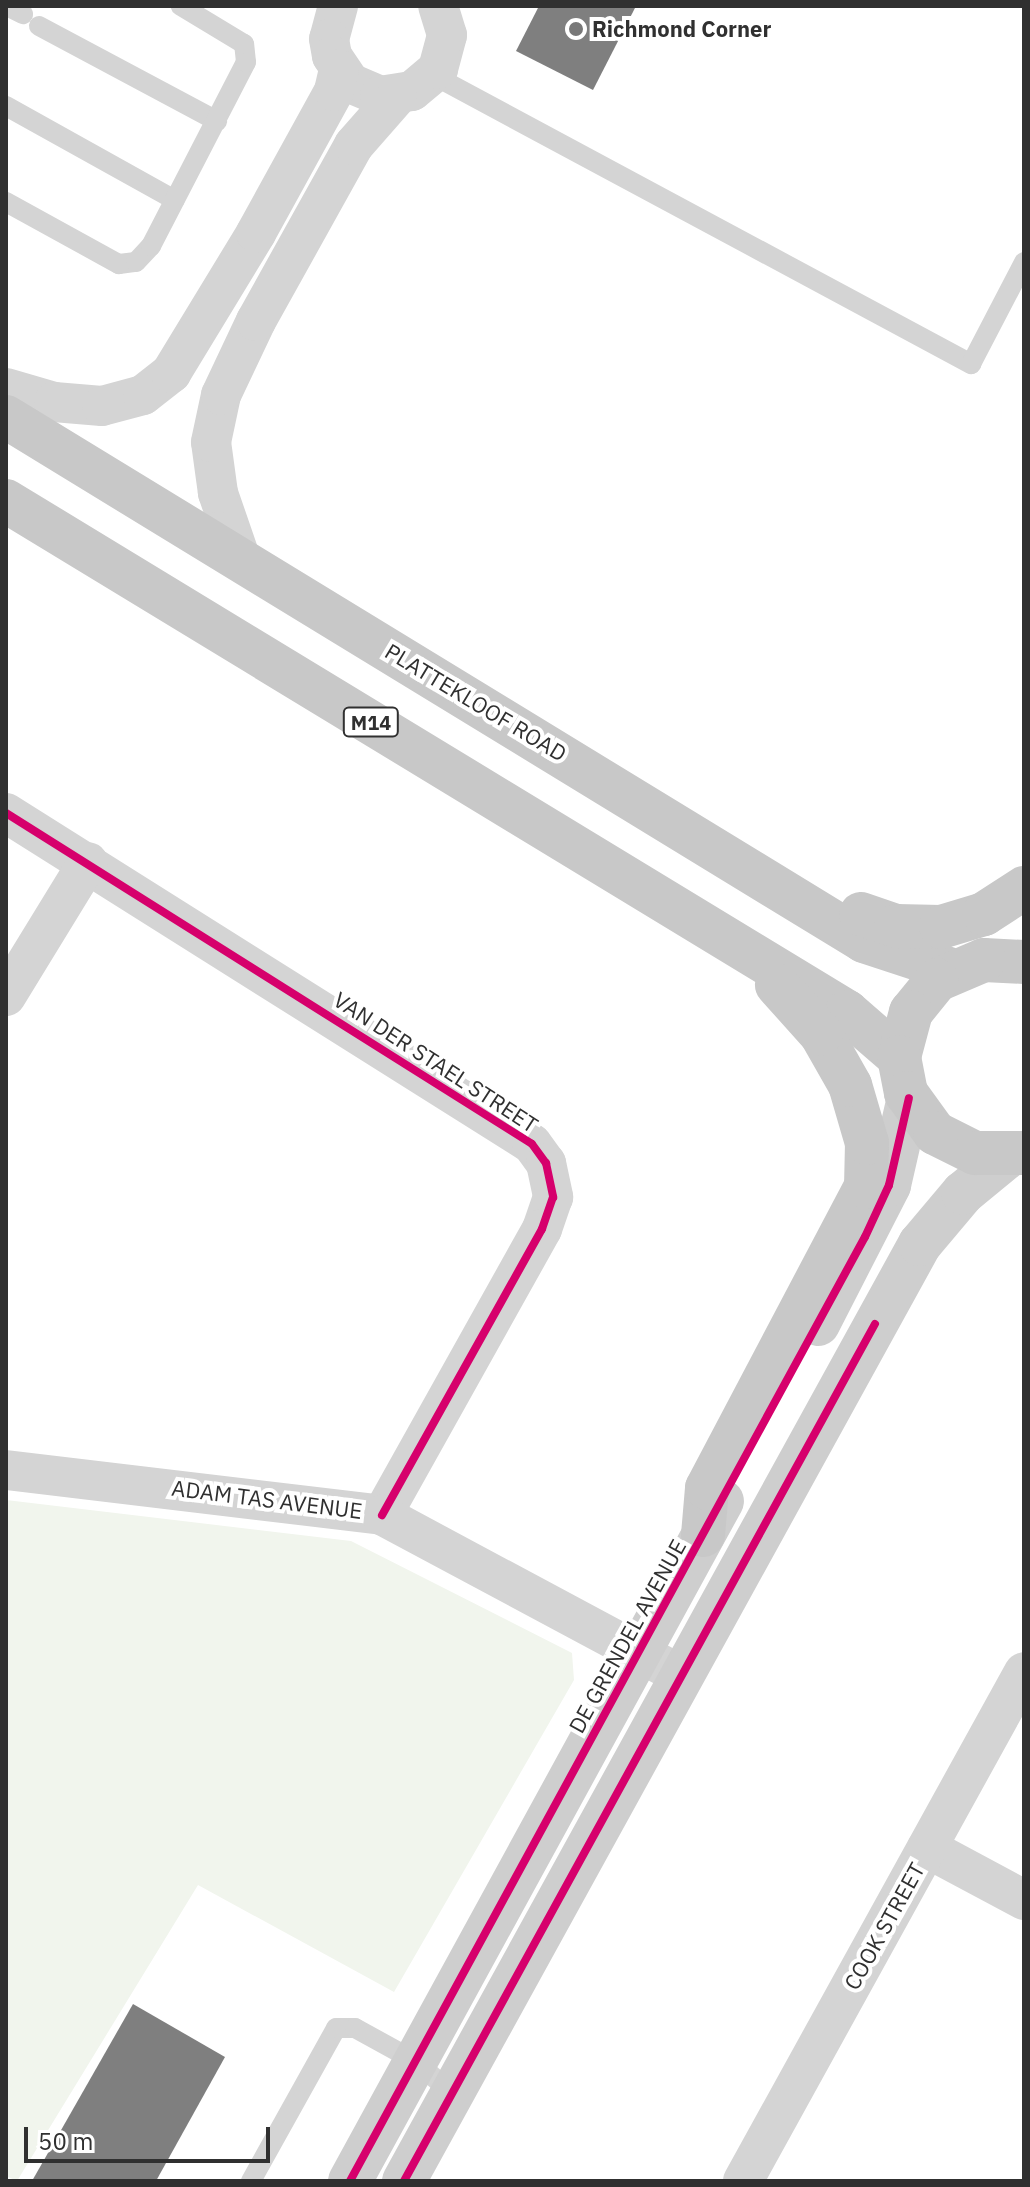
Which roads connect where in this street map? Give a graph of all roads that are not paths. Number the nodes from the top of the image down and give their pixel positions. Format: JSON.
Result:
{"nodes":[{"id":1,"x":181,"y":6,"type":"edge"},
{"id":2,"x":438,"y":6,"type":"edge"},
{"id":3,"x":329,"y":10,"type":"edge"},
{"id":4,"x":23,"y":16,"type":"edge"},
{"id":5,"x":339,"y":70,"type":"junction"},
{"id":6,"x":433,"y":75,"type":"junction"},
{"id":7,"x":397,"y":96,"type":"junction"},
{"id":8,"x":6,"y":106,"type":"edge"},
{"id":9,"x":217,"y":121,"type":"junction"},
{"id":10,"x":175,"y":200,"type":"junction"},
{"id":11,"x":6,"y":202,"type":"edge"},
{"id":12,"x":1024,"y":262,"type":"edge"},
{"id":13,"x":6,"y":388,"type":"edge"},
{"id":14,"x":6,"y":417,"type":"edge"},
{"id":15,"x":6,"y":501,"type":"edge"},
{"id":16,"x":240,"y":557,"type":"junction"},
{"id":17,"x":6,"y":813,"type":"edge"},
{"id":18,"x":88,"y":862,"type":"junction"},
{"id":19,"x":1024,"y":888,"type":"edge"},
{"id":20,"x":787,"y":889,"type":"junction"},
{"id":21,"x":736,"y":942,"type":"junction"},
{"id":22,"x":1014,"y":951,"type":"edge"},
{"id":23,"x":952,"y":970,"type":"junction"},
{"id":24,"x":6,"y":996,"type":"edge"},
{"id":25,"x":904,"y":1078,"type":"junction"},
{"id":26,"x":1016,"y":1154,"type":"edge"},
{"id":27,"x":6,"y":1470,"type":"edge"},
{"id":28,"x":382,"y":1515,"type":"junction"},
{"id":29,"x":703,"y":1535,"type":"junction"},
{"id":30,"x":640,"y":1652,"type":"junction"},
{"id":31,"x":1024,"y":1672,"type":"edge"},
{"id":32,"x":680,"y":1675,"type":"junction"},
{"id":33,"x":927,"y":1848,"type":"junction"},
{"id":34,"x":1024,"y":1900,"type":"edge"},
{"id":35,"x":415,"y":2061,"type":"junction"},
{"id":36,"x":452,"y":2093,"type":"junction"},
{"id":37,"x":757,"y":2176,"type":"edge"},
{"id":38,"x":251,"y":2181,"type":"edge"},
{"id":39,"x":350,"y":2181,"type":"edge"},
{"id":40,"x":404,"y":2181,"type":"edge"}],
"edges":[{"from":1,"to":9,"type":"lane"},
{"from":2,"to":6,"type":"street"},
{"from":3,"to":5,"type":"street"},
{"from":4,"to":9,"type":"lane"},
{"from":5,"to":7,"type":"street"},
{"from":5,"to":13,"type":"street"},
{"from":6,"to":7,"type":"street"},
{"from":6,"to":12,"type":"lane"},
{"from":7,"to":16,"type":"street"},
{"from":8,"to":10,"type":"lane"},
{"from":9,"to":10,"type":"lane"},
{"from":10,"to":11,"type":"lane"},
{"from":14,"to":16,"type":"main road","name":"PLATTEKLOOF ROAD"},
{"from":15,"to":21,"type":"main road","number":"M14"},
{"from":16,"to":20,"type":"main road","name":"PLATTEKLOOF ROAD"},
{"from":17,"to":18,"type":"street","name":"VAN DER STAEL STREET"},
{"from":18,"to":24,"type":"street"},
{"from":18,"to":28,"type":"street","name":"VAN DER STAEL STREET"},
{"from":19,"to":20,"type":"main road"},
{"from":20,"to":23,"type":"main road","name":"PLATTEKLOOF ROAD"},
{"from":21,"to":25,"type":"main road","number":"M14"},
{"from":21,"to":29,"type":"main road"},
{"from":22,"to":23,"type":"main road"},
{"from":23,"to":25,"type":"main road"},
{"from":25,"to":26,"type":"main road","number":"M14"},
{"from":25,"to":29,"type":"street","name":"DE GRENDEL AVENUE"},
{"from":26,"to":32,"type":"street"},
{"from":27,"to":28,"type":"street","name":"ADAM TAS AVENUE"},
{"from":28,"to":30,"type":"street","name":"ADAM TAS AVENUE"},
{"from":29,"to":30,"type":"street","name":"DE GRENDEL AVENUE"},
{"from":30,"to":32,"type":"street","name":"ADAM TAS AVENUE"},
{"from":30,"to":35,"type":"street","name":"DE GRENDEL AVENUE"},
{"from":31,"to":33,"type":"street","name":"COOK STREET"},
{"from":32,"to":36,"type":"street"},
{"from":33,"to":34,"type":"street"},
{"from":33,"to":37,"type":"street","name":"COOK STREET"},
{"from":35,"to":36,"type":"lane"},
{"from":35,"to":38,"type":"lane"},
{"from":35,"to":39,"type":"street","name":"DE GRENDEL AVENUE"},
{"from":36,"to":40,"type":"street"}]}
